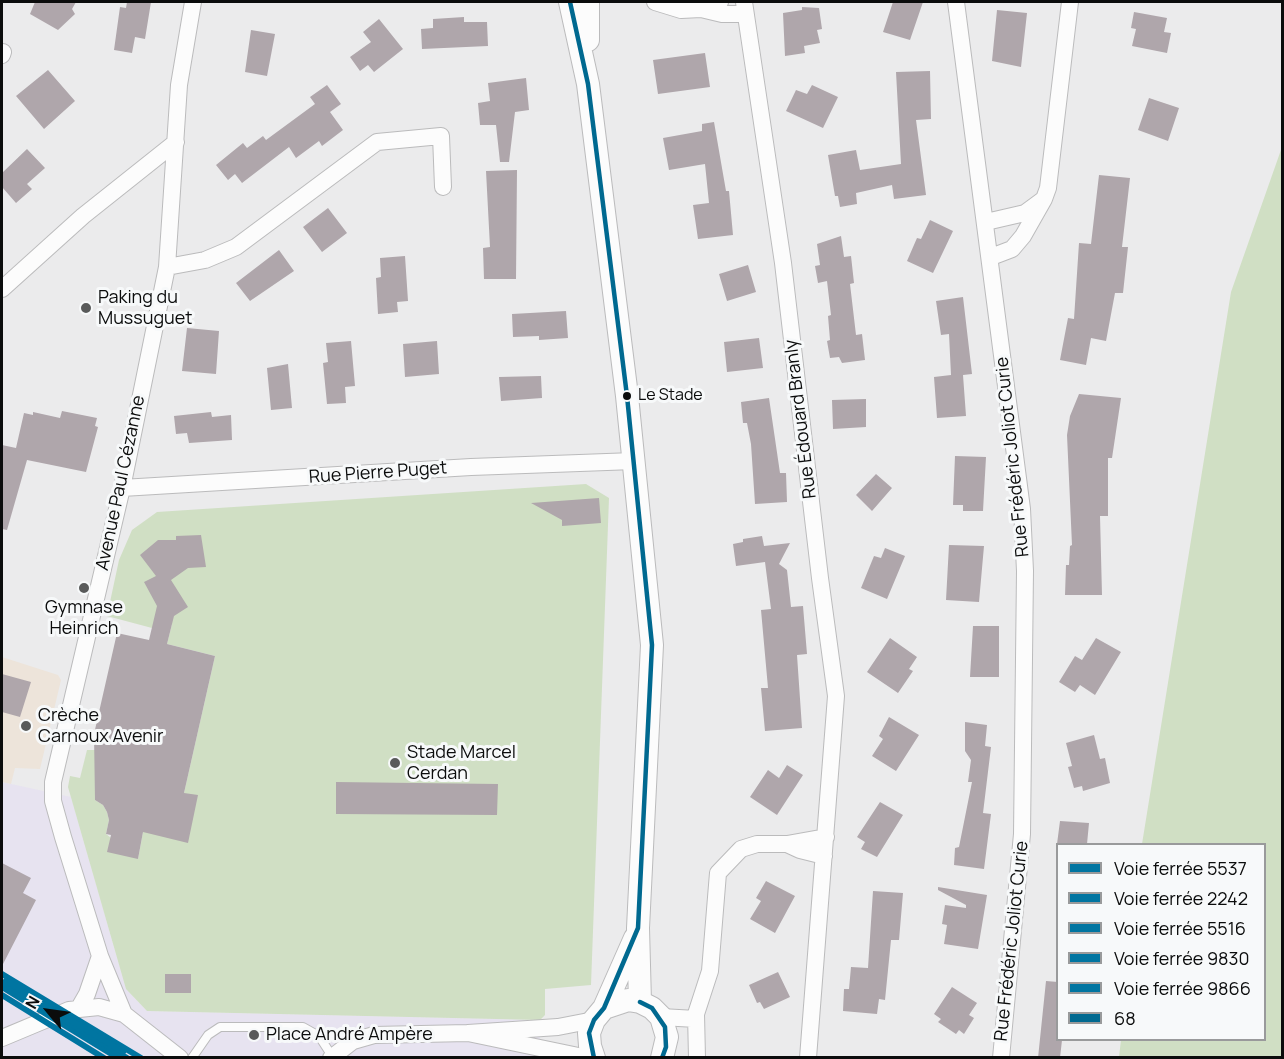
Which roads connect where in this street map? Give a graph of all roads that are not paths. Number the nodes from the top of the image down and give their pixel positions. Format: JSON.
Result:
{"nodes":[{"id":1,"x":193,"y":2,"type":"edge"},
{"id":2,"x":570,"y":2,"type":"edge"},
{"id":3,"x":588,"y":2,"type":"edge"},
{"id":4,"x":655,"y":2,"type":"edge"},
{"id":5,"x":720,"y":2,"type":"edge"},
{"id":6,"x":956,"y":2,"type":"edge"},
{"id":7,"x":1070,"y":2,"type":"edge"},
{"id":8,"x":745,"y":8,"type":"edge"},
{"id":9,"x":701,"y":9,"type":"junction"},
{"id":10,"x":588,"y":84,"type":"junction"},
{"id":11,"x":176,"y":142,"type":"junction"},
{"id":12,"x":442,"y":187,"type":"dead end"},
{"id":13,"x":1044,"y":199,"type":"junction"},
{"id":14,"x":986,"y":222,"type":"junction"},
{"id":15,"x":991,"y":257,"type":"junction"},
{"id":16,"x":167,"y":267,"type":"junction"},
{"id":17,"x":2,"y":289,"type":"edge"},
{"id":18,"x":634,"y":461,"type":"junction"},
{"id":19,"x":122,"y":488,"type":"junction"},
{"id":20,"x":826,"y":837,"type":"junction"},
{"id":21,"x":787,"y":844,"type":"junction"},
{"id":22,"x":824,"y":856,"type":"junction"},
{"id":23,"x":638,"y":928,"type":"junction"},
{"id":24,"x":100,"y":956,"type":"junction"},
{"id":25,"x":640,"y":1002,"type":"junction"},
{"id":26,"x":79,"y":1008,"type":"junction"},
{"id":27,"x":124,"y":1014,"type":"junction"},
{"id":28,"x":599,"y":1014,"type":"junction"},
{"id":29,"x":661,"y":1017,"type":"junction"},
{"id":30,"x":696,"y":1019,"type":"junction"},
{"id":31,"x":468,"y":1033,"type":"junction"},
{"id":32,"x":2,"y":1038,"type":"edge"},
{"id":33,"x":696,"y":1055,"type":"edge"},
{"id":34,"x":332,"y":1057,"type":"edge"},
{"id":35,"x":808,"y":1057,"type":"edge"},
{"id":36,"x":180,"y":1058,"type":"edge"},
{"id":37,"x":192,"y":1058,"type":"edge"},
{"id":38,"x":588,"y":1058,"type":"edge"},
{"id":39,"x":594,"y":1058,"type":"edge"},
{"id":40,"x":662,"y":1058,"type":"edge"},
{"id":41,"x":815,"y":1058,"type":"edge"},
{"id":42,"x":1000,"y":1058,"type":"edge"}],
"edges":[{"from":1,"to":11,"type":"street","name":"Avenue Paul Cézanne"},
{"from":2,"to":10,"type":"main road"},
{"from":3,"to":10,"type":"main road"},
{"from":4,"to":9,"type":"street"},
{"from":5,"to":9,"type":"street"},
{"from":6,"to":14,"type":"street","name":"Rue Frédéric Joliot Curie"},
{"from":7,"to":13,"type":"street"},
{"from":8,"to":9,"type":"street"},
{"from":8,"to":20,"type":"street","name":"Rue Édouard Branly"},
{"from":10,"to":18,"type":"main road"},
{"from":11,"to":16,"type":"street","name":"Avenue Paul Cézanne"},
{"from":11,"to":17,"type":"street"},
{"from":12,"to":16,"type":"street"},
{"from":13,"to":14,"type":"street"},
{"from":13,"to":15,"type":"street"},
{"from":14,"to":15,"type":"street","name":"Rue Frédéric Joliot Curie"},
{"from":15,"to":42,"type":"street","name":"Rue Frédéric Joliot Curie"},
{"from":16,"to":19,"type":"street","name":"Avenue Paul Cézanne"},
{"from":18,"to":19,"type":"street","name":"Rue Pierre Puget"},
{"from":18,"to":23,"type":"main road"},
{"from":19,"to":24,"type":"street","name":"Avenue Paul Cézanne"},
{"from":20,"to":21,"type":"street"},
{"from":20,"to":22,"type":"street","name":"Rue Édouard Branly"},
{"from":21,"to":22,"type":"street"},
{"from":21,"to":30,"type":"street"},
{"from":22,"to":35,"type":"street","name":"Rue Édouard Branly"},
{"from":23,"to":25,"type":"main road"},
{"from":23,"to":28,"type":"main road"},
{"from":24,"to":26,"type":"street"},
{"from":24,"to":27,"type":"street","name":"Avenue Paul Cézanne"},
{"from":25,"to":28,"type":"main road"},
{"from":25,"to":29,"type":"main road"},
{"from":26,"to":27,"type":"street"},
{"from":26,"to":32,"type":"street"},
{"from":27,"to":36,"type":"street"},
{"from":28,"to":31,"type":"street"},
{"from":28,"to":39,"type":"main road"},
{"from":29,"to":30,"type":"street"},
{"from":29,"to":40,"type":"main road"},
{"from":30,"to":33,"type":"street"},
{"from":31,"to":34,"type":"street"},
{"from":31,"to":38,"type":"street"},
{"from":34,"to":37,"type":"lane"},
{"from":35,"to":41,"type":"street"}]}
